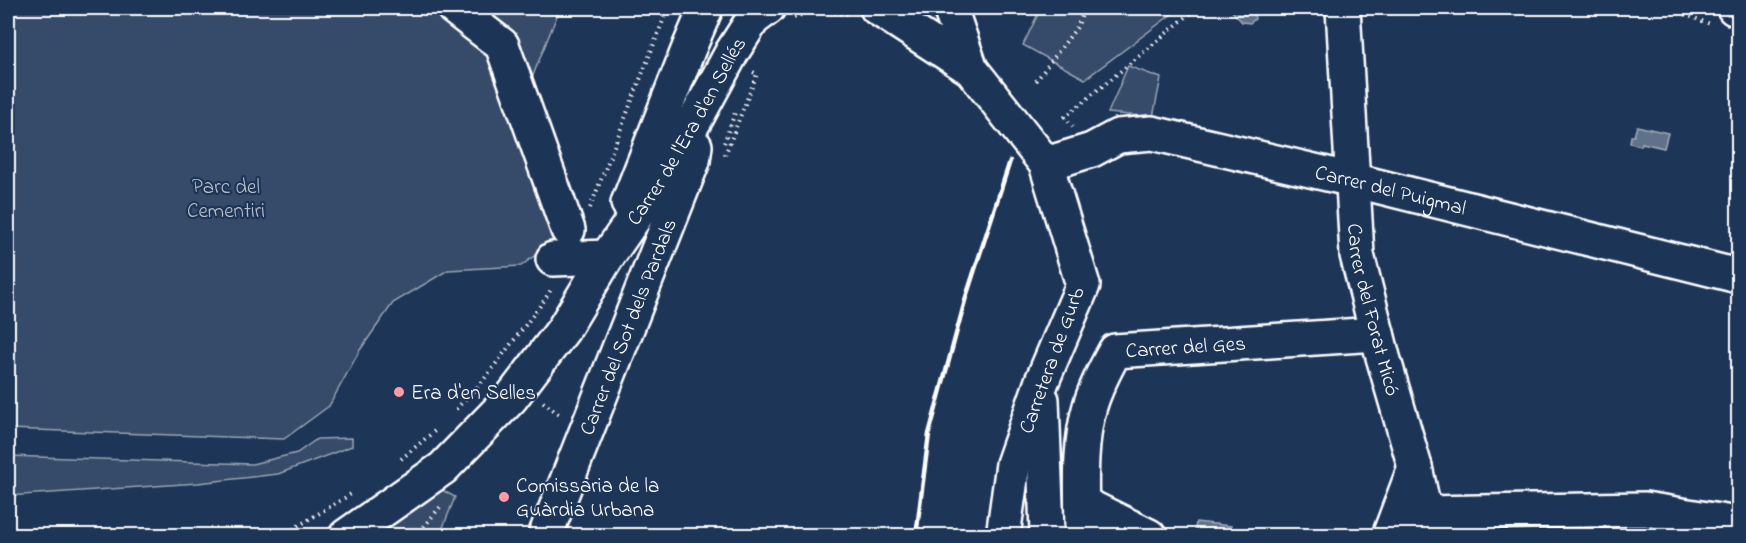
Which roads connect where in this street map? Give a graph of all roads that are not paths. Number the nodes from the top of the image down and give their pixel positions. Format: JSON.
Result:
{"nodes":[{"id":1,"x":454,"y":8,"type":"edge"},
{"id":2,"x":706,"y":8,"type":"edge"},
{"id":3,"x":950,"y":8,"type":"edge"},
{"id":4,"x":1343,"y":8,"type":"edge"},
{"id":5,"x":780,"y":13,"type":"edge"},
{"id":6,"x":866,"y":13,"type":"edge"},
{"id":7,"x":971,"y":69,"type":"junction"},
{"id":8,"x":698,"y":116,"type":"junction"},
{"id":9,"x":1046,"y":164,"type":"junction"},
{"id":10,"x":1353,"y":180,"type":"junction"},
{"id":11,"x":607,"y":257,"type":"junction"},
{"id":12,"x":1738,"y":276,"type":"edge"},
{"id":13,"x":1377,"y":334,"type":"junction"},
{"id":14,"x":1042,"y":381,"type":"junction"},
{"id":15,"x":1415,"y":467,"type":"junction"},
{"id":16,"x":1082,"y":503,"type":"junction"},
{"id":17,"x":1424,"y":524,"type":"edge"},
{"id":18,"x":1738,"y":524,"type":"edge"},
{"id":19,"x":1050,"y":534,"type":"edge"},
{"id":20,"x":346,"y":536,"type":"edge"},
{"id":21,"x":545,"y":536,"type":"edge"},
{"id":22,"x":1003,"y":536,"type":"edge"},
{"id":23,"x":1082,"y":536,"type":"edge"},
{"id":24,"x":1149,"y":536,"type":"edge"},
{"id":25,"x":1389,"y":536,"type":"edge"}],
"edges":[{"from":1,"to":11,"type":"street"},
{"from":2,"to":11,"type":"street","name":"Carrer de l'Era d'en Sellés"},
{"from":3,"to":7,"type":"street","name":"Carretera de Gurb"},
{"from":4,"to":10,"type":"street","name":"Carrer del Forat Micó"},
{"from":5,"to":8,"type":"street","name":"Carrer de l'Era d'en Sellés"},
{"from":6,"to":7,"type":"street","name":"Carretera de Gurb"},
{"from":7,"to":9,"type":"street","name":"Carretera de Gurb"},
{"from":8,"to":11,"type":"street","name":"Carrer de l'Era d'en Sellés"},
{"from":8,"to":21,"type":"street","name":"Carrer del Sot dels Pardals"},
{"from":9,"to":10,"type":"street","name":"Carrer del Puigmal"},
{"from":9,"to":14,"type":"street","name":"Carretera de Gurb"},
{"from":10,"to":12,"type":"street","name":"Carrer del Puigmal"},
{"from":10,"to":13,"type":"street","name":"Carrer del Forat Micó"},
{"from":11,"to":20,"type":"street","name":"Carrer de l'Era d'en Sellés"},
{"from":13,"to":15,"type":"street","name":"Carrer del Forat Micó"},
{"from":13,"to":16,"type":"street","name":"Carrer del Ges"},
{"from":14,"to":19,"type":"street"},
{"from":14,"to":22,"type":"street","name":"Carretera de Gurb"},
{"from":15,"to":17,"type":"street","name":"Carrer del Forat Micó"},
{"from":15,"to":25,"type":"street"},
{"from":16,"to":23,"type":"street","name":"Carrer del Ges"},
{"from":16,"to":24,"type":"street"},
{"from":17,"to":18,"type":"street"}]}
